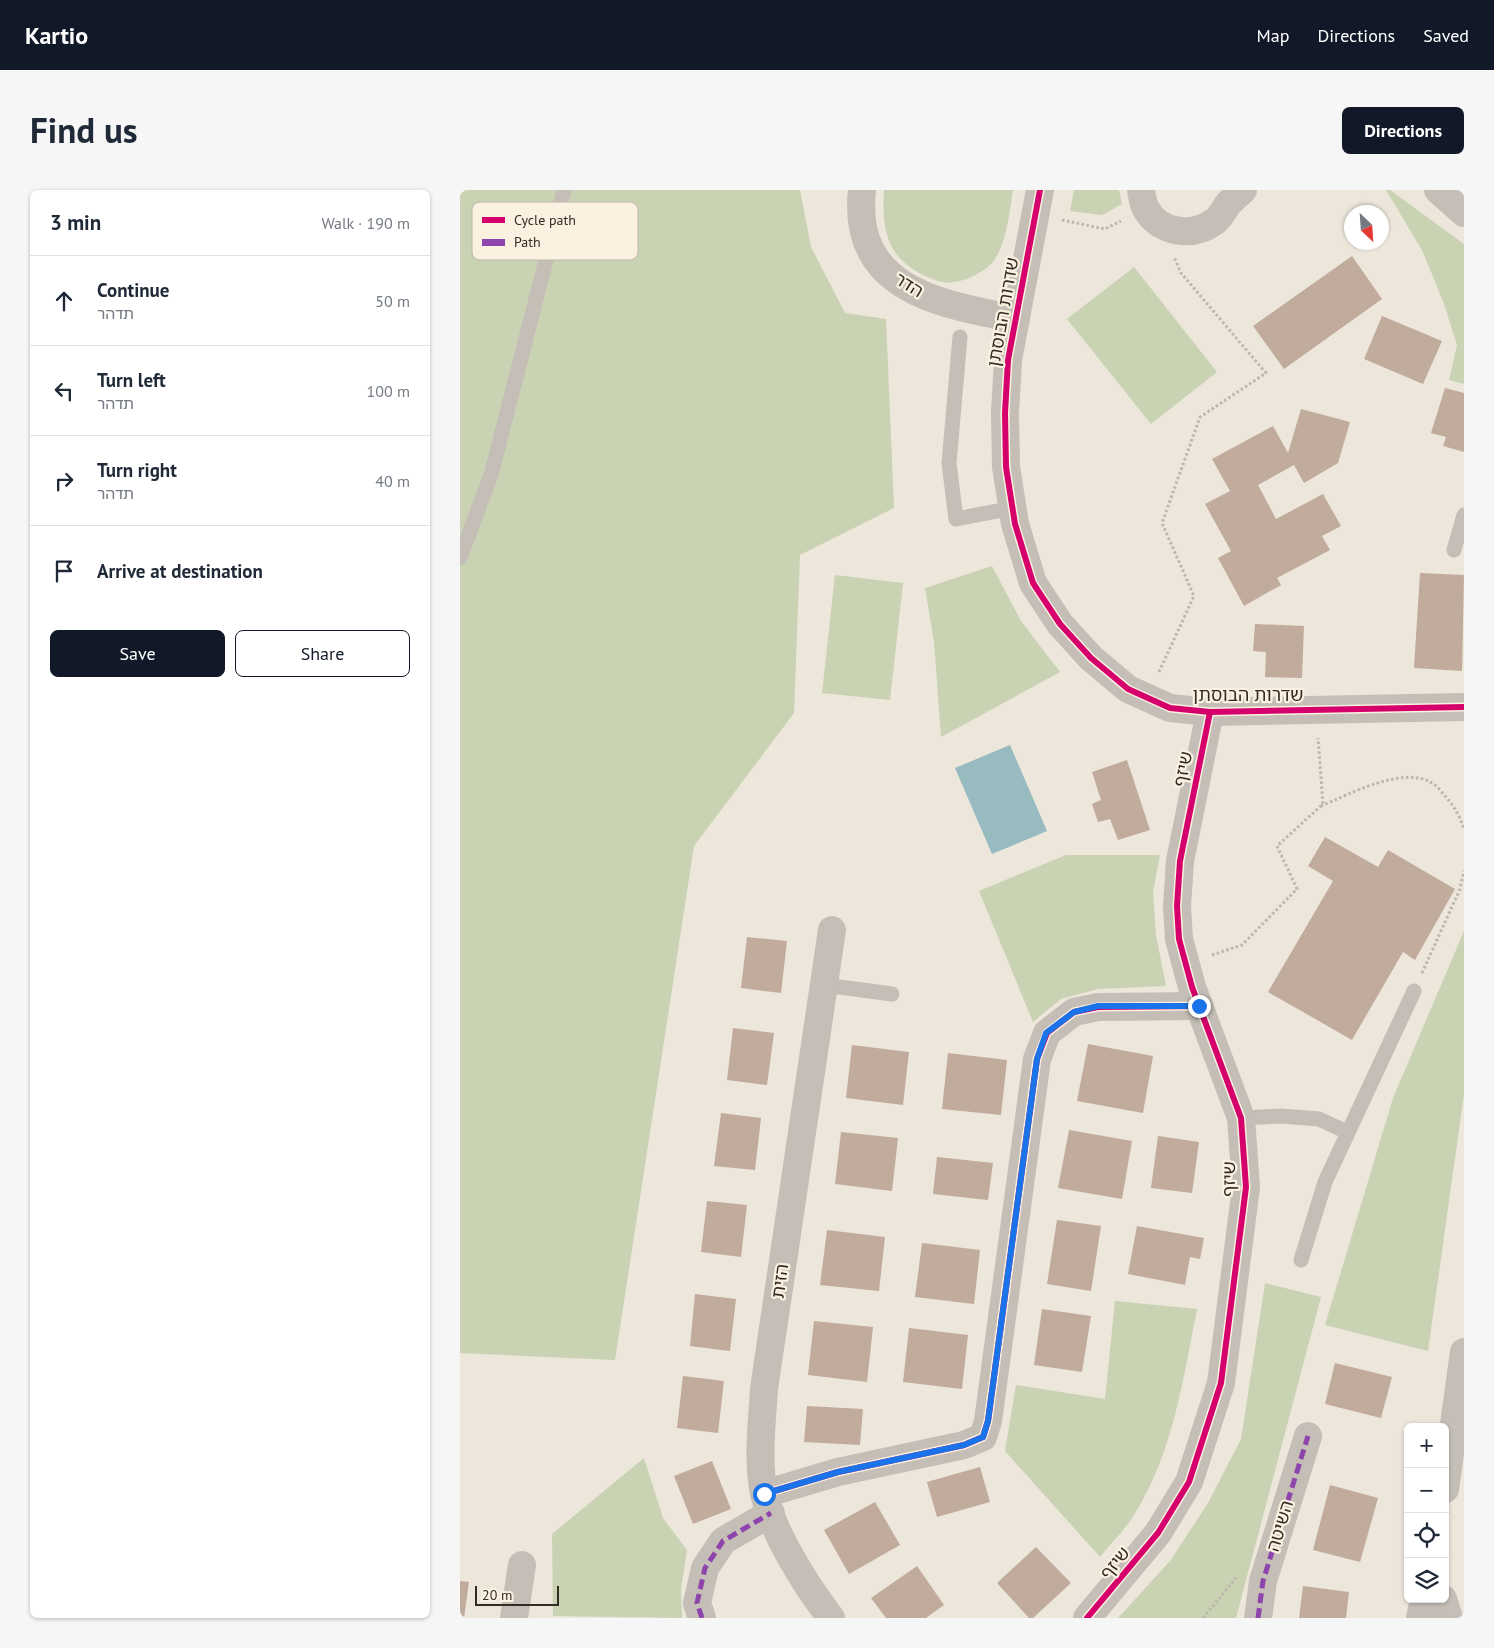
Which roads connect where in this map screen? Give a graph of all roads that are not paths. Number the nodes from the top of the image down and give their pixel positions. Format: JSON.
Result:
{"nodes":[{"id":1,"x":862,"y":190,"type":"edge"},
{"id":2,"x":1243,"y":190,"type":"edge"},
{"id":3,"x":1143,"y":199,"type":"edge"},
{"id":4,"x":1038,"y":202,"type":"edge"},
{"id":5,"x":546,"y":260,"type":"edge"},
{"id":6,"x":1016,"y":319,"type":"junction"},
{"id":7,"x":960,"y":337,"type":"dead end"},
{"id":8,"x":1013,"y":508,"type":"junction"},
{"id":9,"x":1464,"y":515,"type":"edge"},
{"id":10,"x":1454,"y":550,"type":"dead end"},
{"id":11,"x":460,"y":558,"type":"edge"},
{"id":12,"x":1464,"y":707,"type":"edge"},
{"id":13,"x":1210,"y":712,"type":"junction"},
{"id":14,"x":832,"y":930,"type":"dead end"},
{"id":15,"x":824,"y":985,"type":"junction"},
{"id":16,"x":1414,"y":991,"type":"road end"},
{"id":17,"x":892,"y":994,"type":"dead end"},
{"id":18,"x":1199,"y":1006,"type":"junction"},
{"id":19,"x":1241,"y":1118,"type":"junction"},
{"id":20,"x":1347,"y":1132,"type":"junction"},
{"id":21,"x":1301,"y":1260,"type":"dead end"},
{"id":22,"x":1464,"y":1352,"type":"edge"},
{"id":23,"x":1308,"y":1436,"type":"dead end"},
{"id":24,"x":1448,"y":1468,"type":"edge"},
{"id":25,"x":768,"y":1503,"type":"junction"},
{"id":26,"x":522,"y":1565,"type":"dead end"},
{"id":27,"x":1423,"y":1603,"type":"edge"},
{"id":28,"x":1444,"y":1603,"type":"edge"},
{"id":29,"x":514,"y":1618,"type":"edge"},
{"id":30,"x":702,"y":1618,"type":"edge"},
{"id":31,"x":831,"y":1618,"type":"edge"},
{"id":32,"x":1087,"y":1618,"type":"edge"},
{"id":33,"x":1258,"y":1618,"type":"edge"},
{"id":34,"x":1420,"y":1618,"type":"edge"},
{"id":35,"x":1449,"y":1618,"type":"edge"}],
"edges":[{"from":1,"to":6,"type":"street","name":"הדר"},
{"from":2,"to":3,"type":"street"},
{"from":4,"to":6,"type":"street","name":"שדרות הבוסתן"},
{"from":5,"to":11,"type":"lane"},
{"from":6,"to":8,"type":"street","name":"שדרות הבוסתן"},
{"from":7,"to":8,"type":"lane"},
{"from":8,"to":13,"type":"street","name":"שדרות הבוסתן"},
{"from":9,"to":10,"type":"lane"},
{"from":12,"to":13,"type":"street","name":"שדרות הבוסתן"},
{"from":13,"to":18,"type":"street","name":"שיזף"},
{"from":14,"to":15,"type":"street","name":"הזית"},
{"from":15,"to":17,"type":"lane"},
{"from":15,"to":25,"type":"street","name":"הזית"},
{"from":16,"to":20,"type":"lane"},
{"from":18,"to":19,"type":"street","name":"שיזף"},
{"from":18,"to":25,"type":"street"},
{"from":19,"to":20,"type":"lane"},
{"from":19,"to":32,"type":"street","name":"שיזף"},
{"from":20,"to":21,"type":"lane"},
{"from":22,"to":24,"type":"street"},
{"from":23,"to":33,"type":"street","name":"השיטה"},
{"from":25,"to":30,"type":"street"},
{"from":25,"to":31,"type":"street","name":"הזית"},
{"from":26,"to":29,"type":"street"},
{"from":27,"to":34,"type":"street"},
{"from":28,"to":35,"type":"street"}]}
